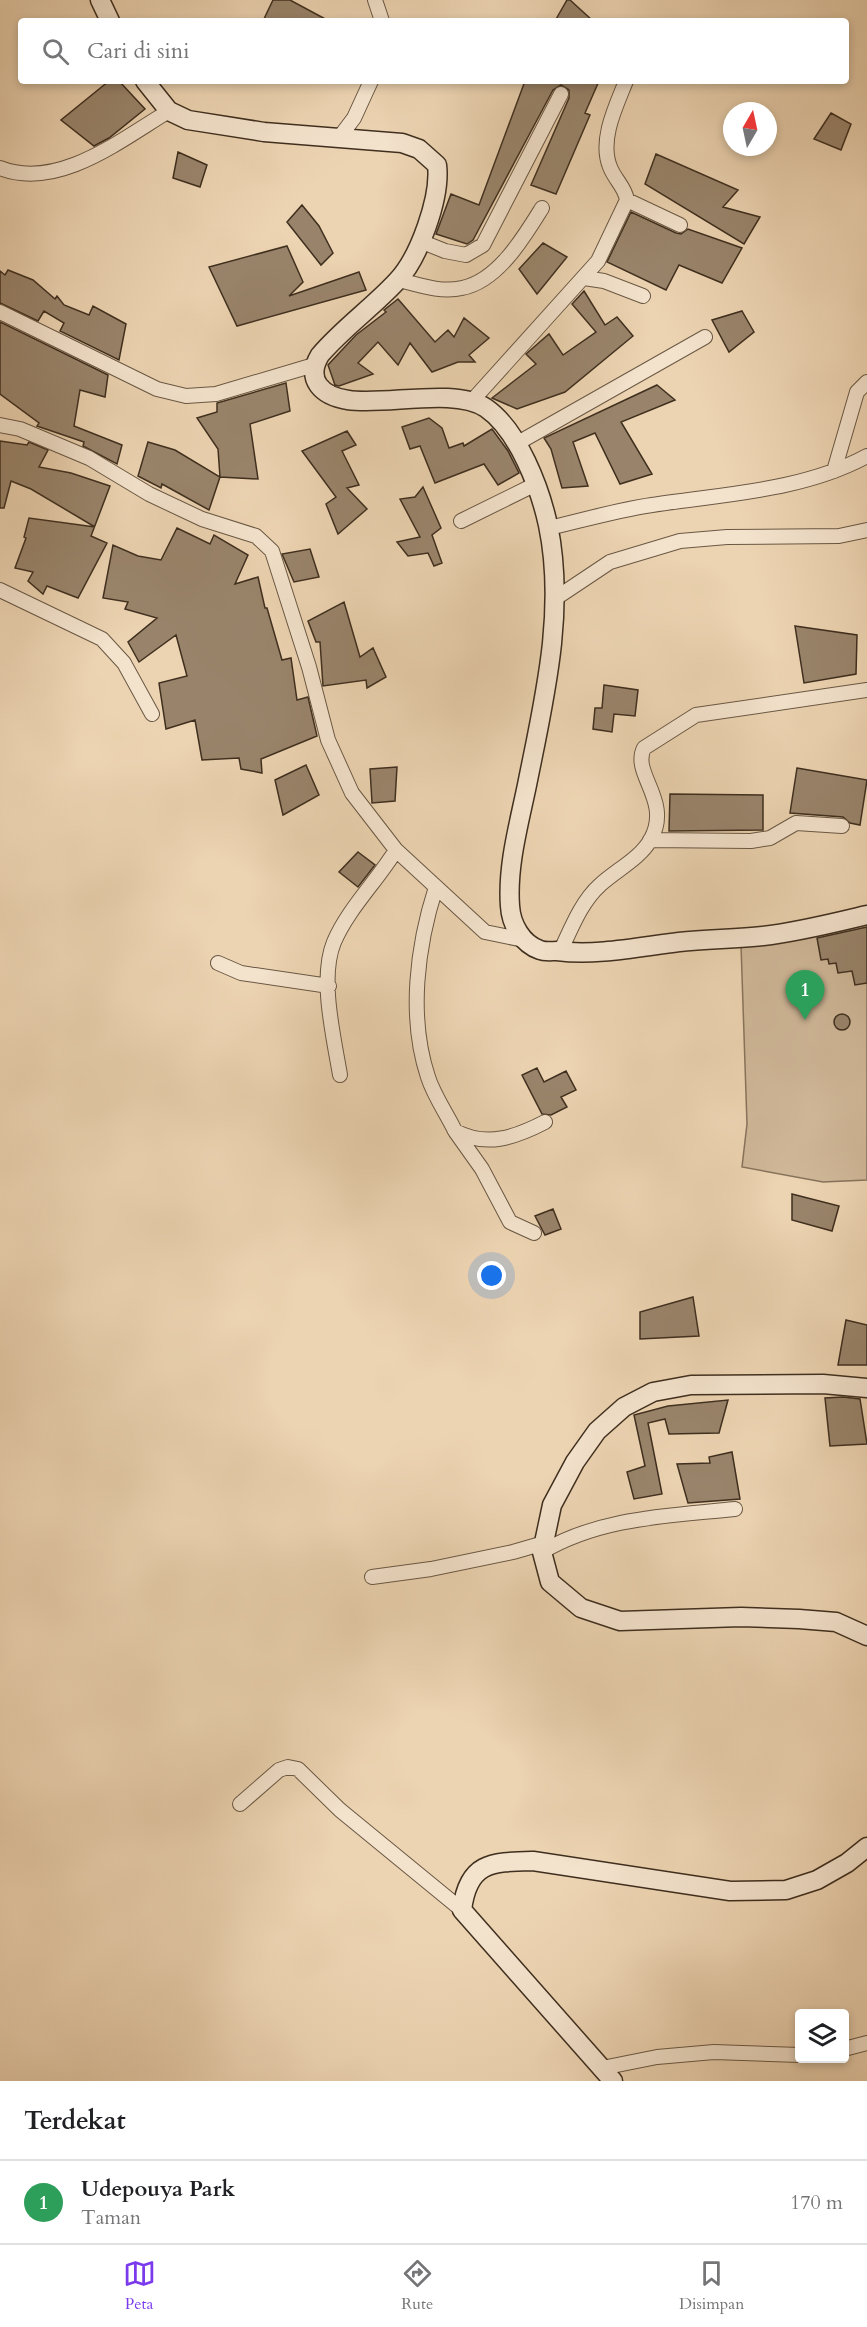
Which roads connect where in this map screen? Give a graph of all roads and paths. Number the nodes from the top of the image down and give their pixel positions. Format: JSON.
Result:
{"nodes":[{"id":1,"x":100,"y":0,"type":"edge"},
{"id":2,"x":375,"y":0,"type":"edge"},
{"id":3,"x":109,"y":18,"type":"edge"},
{"id":4,"x":381,"y":18,"type":"edge"},
{"id":5,"x":147,"y":84,"type":"edge"},
{"id":6,"x":370,"y":84,"type":"edge"},
{"id":7,"x":625,"y":84,"type":"edge"},
{"id":8,"x":561,"y":94,"type":"dead end"},
{"id":9,"x":169,"y":111,"type":"junction"},
{"id":10,"x":339,"y":138,"type":"junction"},
{"id":11,"x":0,"y":168,"type":"edge"},
{"id":12,"x":627,"y":200,"type":"junction"},
{"id":13,"x":542,"y":208,"type":"dead end"},
{"id":14,"x":680,"y":225,"type":"dead end"},
{"id":15,"x":420,"y":241,"type":"junction"},
{"id":16,"x":584,"y":278,"type":"junction"},
{"id":17,"x":399,"y":280,"type":"junction"},
{"id":18,"x":643,"y":296,"type":"dead end"},
{"id":19,"x":0,"y":312,"type":"edge"},
{"id":20,"x":705,"y":337,"type":"dead end"},
{"id":21,"x":314,"y":365,"type":"junction"},
{"id":22,"x":867,"y":382,"type":"edge"},
{"id":23,"x":471,"y":402,"type":"junction"},
{"id":24,"x":0,"y":425,"type":"edge"},
{"id":25,"x":516,"y":444,"type":"junction"},
{"id":26,"x":867,"y":456,"type":"edge"},
{"id":27,"x":834,"y":471,"type":"junction"},
{"id":28,"x":536,"y":484,"type":"junction"},
{"id":29,"x":461,"y":521,"type":"dead end"},
{"id":30,"x":549,"y":528,"type":"junction"},
{"id":31,"x":867,"y":530,"type":"edge"},
{"id":32,"x":0,"y":590,"type":"edge"},
{"id":33,"x":556,"y":598,"type":"junction"},
{"id":34,"x":867,"y":690,"type":"edge"},
{"id":35,"x":152,"y":714,"type":"dead end"},
{"id":36,"x":842,"y":826,"type":"dead end"},
{"id":37,"x":650,"y":840,"type":"junction"},
{"id":38,"x":396,"y":850,"type":"junction"},
{"id":39,"x":436,"y":886,"type":"junction"},
{"id":40,"x":867,"y":915,"type":"edge"},
{"id":41,"x":524,"y":940,"type":"junction"},
{"id":42,"x":560,"y":952,"type":"junction"},
{"id":43,"x":218,"y":963,"type":"dead end"},
{"id":44,"x":329,"y":986,"type":"junction"},
{"id":45,"x":340,"y":1075,"type":"dead end"},
{"id":46,"x":545,"y":1122,"type":"dead end"},
{"id":47,"x":456,"y":1131,"type":"junction"},
{"id":48,"x":534,"y":1233,"type":"dead end"},
{"id":49,"x":867,"y":1388,"type":"edge"},
{"id":50,"x":735,"y":1509,"type":"dead end"},
{"id":51,"x":543,"y":1547,"type":"junction"},
{"id":52,"x":372,"y":1577,"type":"dead end"},
{"id":53,"x":867,"y":1636,"type":"edge"},
{"id":54,"x":240,"y":1804,"type":"dead end"},
{"id":55,"x":867,"y":1847,"type":"edge"},
{"id":56,"x":462,"y":1910,"type":"junction"},
{"id":57,"x":867,"y":2043,"type":"edge"},
{"id":58,"x":849,"y":2048,"type":"edge"},
{"id":59,"x":795,"y":2055,"type":"edge"},
{"id":60,"x":608,"y":2075,"type":"edge"}],
"edges":[{"from":1,"to":3,"type":"street"},
{"from":2,"to":4,"type":"street"},
{"from":5,"to":9,"type":"street"},
{"from":6,"to":10,"type":"street"},
{"from":7,"to":12,"type":"street"},
{"from":8,"to":15,"type":"street"},
{"from":9,"to":10,"type":"street"},
{"from":9,"to":11,"type":"street"},
{"from":10,"to":15,"type":"street"},
{"from":12,"to":14,"type":"street"},
{"from":12,"to":16,"type":"street"},
{"from":13,"to":17,"type":"street"},
{"from":15,"to":17,"type":"street"},
{"from":16,"to":18,"type":"street"},
{"from":16,"to":23,"type":"street"},
{"from":17,"to":21,"type":"street"},
{"from":19,"to":21,"type":"street"},
{"from":20,"to":25,"type":"street"},
{"from":21,"to":23,"type":"street"},
{"from":22,"to":27,"type":"street"},
{"from":23,"to":25,"type":"street"},
{"from":24,"to":38,"type":"street"},
{"from":25,"to":28,"type":"street"},
{"from":26,"to":27,"type":"street"},
{"from":27,"to":30,"type":"street"},
{"from":28,"to":29,"type":"street"},
{"from":28,"to":30,"type":"street"},
{"from":30,"to":33,"type":"street"},
{"from":31,"to":33,"type":"street"},
{"from":32,"to":35,"type":"street"},
{"from":33,"to":41,"type":"street"},
{"from":34,"to":37,"type":"street"},
{"from":36,"to":37,"type":"street"},
{"from":37,"to":42,"type":"street"},
{"from":38,"to":39,"type":"street"},
{"from":38,"to":44,"type":"street"},
{"from":39,"to":41,"type":"street"},
{"from":39,"to":47,"type":"street"},
{"from":40,"to":42,"type":"street"},
{"from":41,"to":42,"type":"street"},
{"from":43,"to":44,"type":"street"},
{"from":44,"to":45,"type":"street"},
{"from":46,"to":47,"type":"street"},
{"from":47,"to":48,"type":"street"},
{"from":49,"to":51,"type":"street"},
{"from":50,"to":51,"type":"street"},
{"from":51,"to":52,"type":"street"},
{"from":51,"to":53,"type":"street"},
{"from":54,"to":56,"type":"street"},
{"from":55,"to":56,"type":"street"},
{"from":56,"to":60,"type":"street"},
{"from":57,"to":58,"type":"street"},
{"from":59,"to":60,"type":"street"}]}
